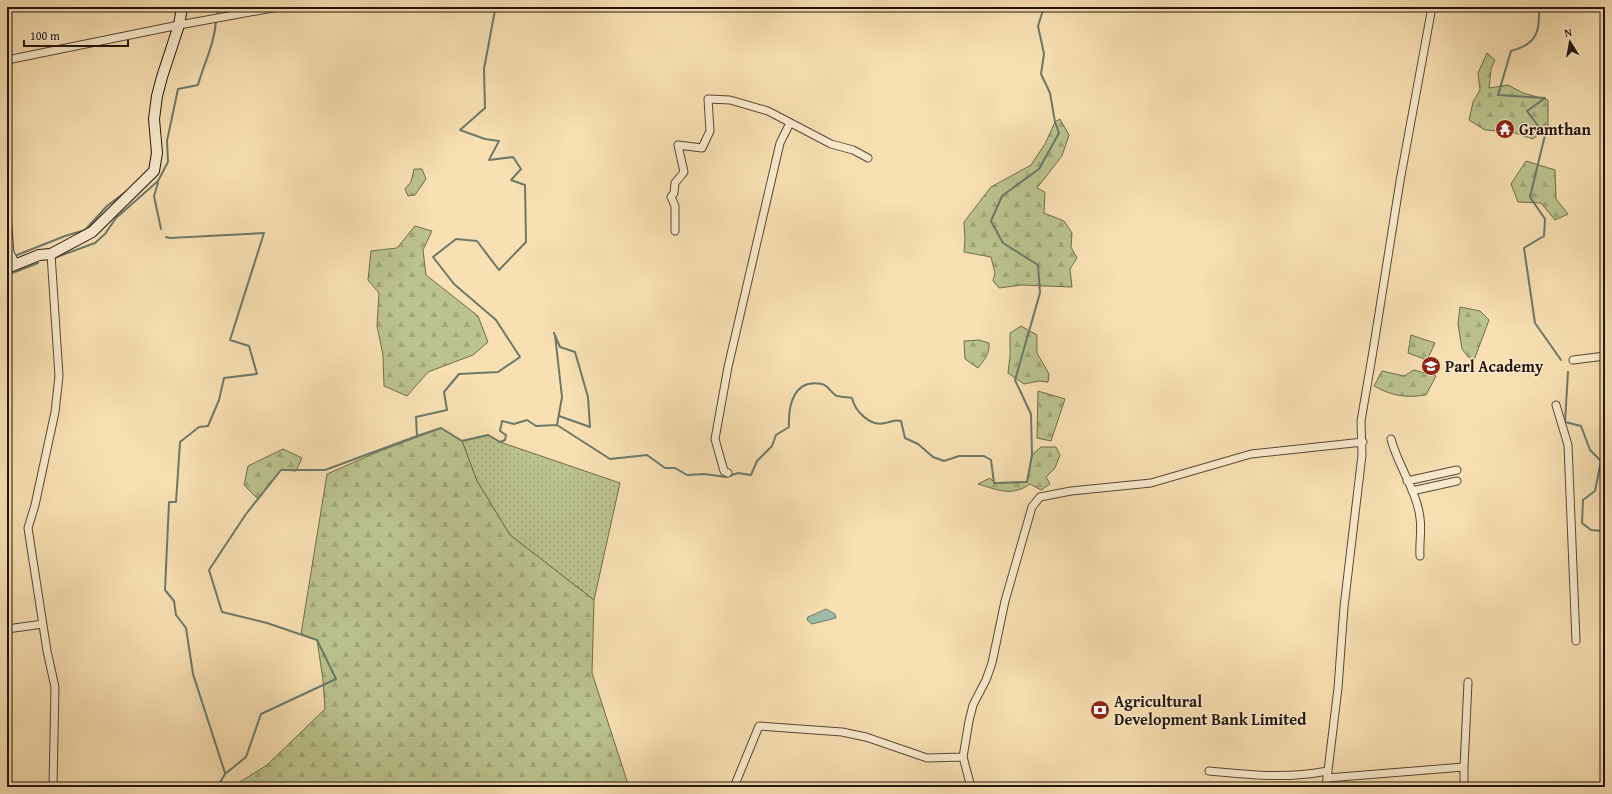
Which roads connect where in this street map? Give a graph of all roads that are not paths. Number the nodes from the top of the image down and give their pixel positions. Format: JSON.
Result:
{"nodes":[{"id":1,"x":182,"y":7,"type":"edge"},
{"id":2,"x":278,"y":7,"type":"edge"},
{"id":3,"x":1432,"y":7,"type":"edge"},
{"id":4,"x":179,"y":25,"type":"junction"},
{"id":5,"x":7,"y":60,"type":"edge"},
{"id":6,"x":790,"y":123,"type":"junction"},
{"id":7,"x":868,"y":158,"type":"dead end"},
{"id":8,"x":7,"y":214,"type":"edge"},
{"id":9,"x":676,"y":231,"type":"dead end"},
{"id":10,"x":51,"y":254,"type":"junction"},
{"id":11,"x":11,"y":266,"type":"edge"},
{"id":12,"x":1605,"y":356,"type":"edge"},
{"id":13,"x":1573,"y":360,"type":"dead end"},
{"id":14,"x":1556,"y":405,"type":"dead end"},
{"id":15,"x":1392,"y":439,"type":"dead end"},
{"id":16,"x":1362,"y":442,"type":"junction"},
{"id":17,"x":1457,"y":470,"type":"dead end"},
{"id":18,"x":728,"y":472,"type":"dead end"},
{"id":19,"x":1457,"y":480,"type":"dead end"},
{"id":20,"x":1407,"y":481,"type":"junction"},
{"id":21,"x":1412,"y":491,"type":"junction"},
{"id":22,"x":1420,"y":556,"type":"dead end"},
{"id":23,"x":43,"y":624,"type":"junction"},
{"id":24,"x":7,"y":629,"type":"edge"},
{"id":25,"x":1576,"y":641,"type":"dead end"},
{"id":26,"x":1468,"y":682,"type":"dead end"},
{"id":27,"x":963,"y":757,"type":"junction"},
{"id":28,"x":1464,"y":767,"type":"junction"},
{"id":29,"x":1209,"y":771,"type":"dead end"},
{"id":30,"x":1328,"y":774,"type":"junction"},
{"id":31,"x":54,"y":787,"type":"edge"},
{"id":32,"x":734,"y":787,"type":"edge"},
{"id":33,"x":971,"y":787,"type":"edge"},
{"id":34,"x":1326,"y":787,"type":"edge"},
{"id":35,"x":1464,"y":787,"type":"edge"}],
"edges":[{"from":1,"to":4,"type":"street"},
{"from":2,"to":4,"type":"street"},
{"from":3,"to":16,"type":"street"},
{"from":4,"to":5,"type":"street"},
{"from":4,"to":10,"type":"street"},
{"from":6,"to":7,"type":"street"},
{"from":6,"to":9,"type":"street"},
{"from":6,"to":18,"type":"street"},
{"from":8,"to":11,"type":"street"},
{"from":10,"to":11,"type":"street"},
{"from":10,"to":23,"type":"street"},
{"from":12,"to":13,"type":"street"},
{"from":14,"to":25,"type":"street"},
{"from":15,"to":20,"type":"street"},
{"from":16,"to":27,"type":"street"},
{"from":16,"to":30,"type":"street"},
{"from":17,"to":20,"type":"street"},
{"from":19,"to":21,"type":"street"},
{"from":20,"to":21,"type":"street"},
{"from":21,"to":22,"type":"street"},
{"from":23,"to":24,"type":"street"},
{"from":23,"to":31,"type":"street"},
{"from":26,"to":28,"type":"street"},
{"from":27,"to":32,"type":"street"},
{"from":27,"to":33,"type":"street"},
{"from":28,"to":30,"type":"street"},
{"from":28,"to":35,"type":"street"},
{"from":29,"to":30,"type":"street"},
{"from":30,"to":34,"type":"street"}]}
